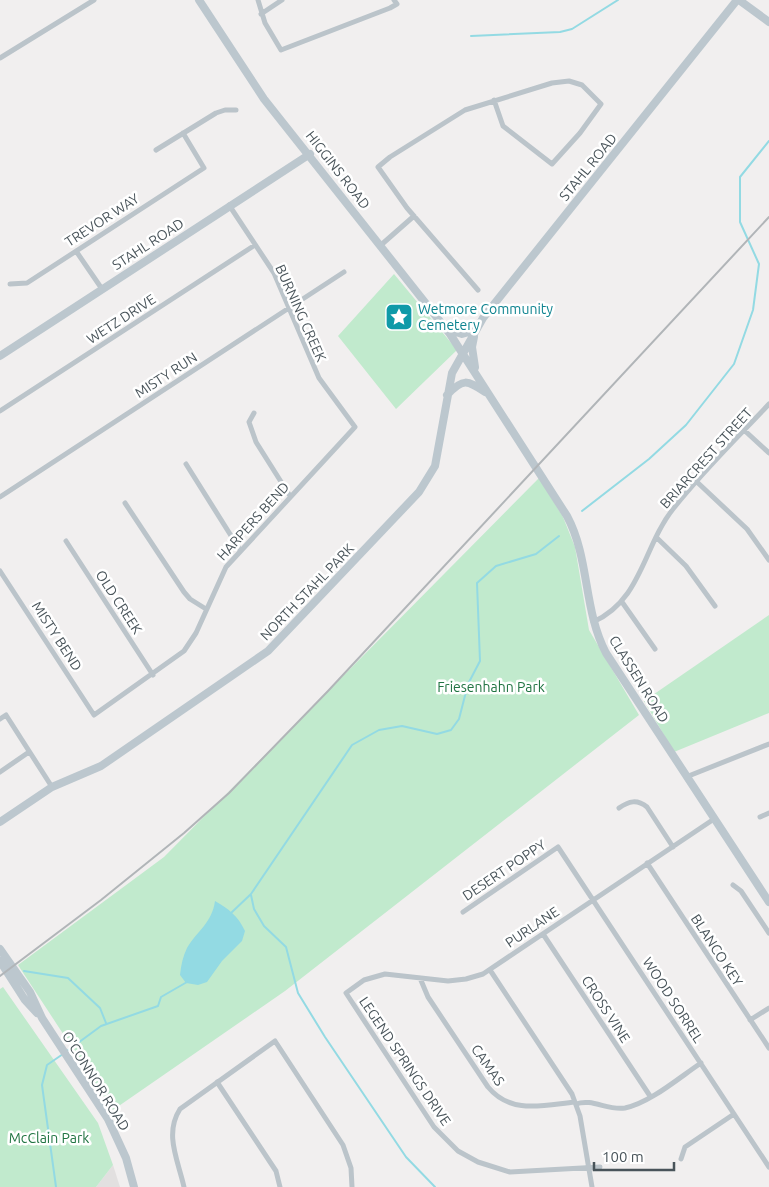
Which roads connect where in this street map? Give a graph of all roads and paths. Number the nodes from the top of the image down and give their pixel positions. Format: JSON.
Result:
{"nodes":[{"id":1,"x":94,"y":0,"type":"edge"},
{"id":2,"x":199,"y":0,"type":"edge"},
{"id":3,"x":258,"y":0,"type":"edge"},
{"id":4,"x":282,"y":0,"type":"edge"},
{"id":5,"x":394,"y":0,"type":"edge"},
{"id":6,"x":738,"y":0,"type":"edge"},
{"id":7,"x":261,"y":14,"type":"junction"},
{"id":8,"x":769,"y":22,"type":"edge"},
{"id":9,"x":0,"y":58,"type":"edge"},
{"id":10,"x":494,"y":100,"type":"junction"},
{"id":11,"x":236,"y":110,"type":"dead end"},
{"id":12,"x":183,"y":133,"type":"junction"},
{"id":13,"x":156,"y":150,"type":"dead end"},
{"id":14,"x":310,"y":154,"type":"junction"},
{"id":15,"x":229,"y":205,"type":"junction"},
{"id":16,"x":414,"y":216,"type":"junction"},
{"id":17,"x":255,"y":245,"type":"junction"},
{"id":18,"x":381,"y":245,"type":"junction"},
{"id":19,"x":76,"y":251,"type":"junction"},
{"id":20,"x":344,"y":272,"type":"dead end"},
{"id":21,"x":10,"y":284,"type":"dead end"},
{"id":22,"x":102,"y":289,"type":"junction"},
{"id":23,"x":478,"y":290,"type":"dead end"},
{"id":24,"x":289,"y":308,"type":"junction"},
{"id":25,"x":446,"y":328,"type":"junction"},
{"id":26,"x":475,"y":331,"type":"junction"},
{"id":27,"x":462,"y":352,"type":"junction"},
{"id":28,"x":0,"y":356,"type":"edge"},
{"id":29,"x":476,"y":374,"type":"junction"},
{"id":30,"x":486,"y":392,"type":"junction"},
{"id":31,"x":447,"y":395,"type":"junction"},
{"id":32,"x":769,"y":404,"type":"edge"},
{"id":33,"x":0,"y":412,"type":"edge"},
{"id":34,"x":254,"y":413,"type":"dead end"},
{"id":35,"x":354,"y":427,"type":"joint"},
{"id":36,"x":744,"y":430,"type":"junction"},
{"id":37,"x":769,"y":453,"type":"edge"},
{"id":38,"x":186,"y":464,"type":"dead end"},
{"id":39,"x":697,"y":482,"type":"junction"},
{"id":40,"x":290,"y":496,"type":"junction"},
{"id":41,"x":0,"y":497,"type":"edge"},
{"id":42,"x":125,"y":503,"type":"dead end"},
{"id":43,"x":656,"y":537,"type":"junction"},
{"id":44,"x":66,"y":541,"type":"dead end"},
{"id":45,"x":240,"y":550,"type":"junction"},
{"id":46,"x":769,"y":560,"type":"edge"},
{"id":47,"x":0,"y":571,"type":"edge"},
{"id":48,"x":622,"y":602,"type":"junction"},
{"id":49,"x":715,"y":606,"type":"dead end"},
{"id":50,"x":206,"y":609,"type":"junction"},
{"id":51,"x":593,"y":622,"type":"junction"},
{"id":52,"x":655,"y":649,"type":"dead end"},
{"id":53,"x":153,"y":674,"type":"junction"},
{"id":54,"x":94,"y":714,"type":"joint"},
{"id":55,"x":0,"y":719,"type":"edge"},
{"id":56,"x":769,"y":744,"type":"edge"},
{"id":57,"x":29,"y":752,"type":"junction"},
{"id":58,"x":0,"y":772,"type":"edge"},
{"id":59,"x":686,"y":777,"type":"junction"},
{"id":60,"x":52,"y":787,"type":"junction"},
{"id":61,"x":619,"y":808,"type":"dead end"},
{"id":62,"x":769,"y":813,"type":"edge"},
{"id":63,"x":760,"y":817,"type":"dead end"},
{"id":64,"x":714,"y":819,"type":"junction"},
{"id":65,"x":0,"y":822,"type":"edge"},
{"id":66,"x":558,"y":847,"type":"joint"},
{"id":67,"x":673,"y":847,"type":"junction"},
{"id":68,"x":647,"y":863,"type":"junction"},
{"id":69,"x":733,"y":885,"type":"dead end"},
{"id":70,"x":593,"y":899,"type":"junction"},
{"id":71,"x":769,"y":902,"type":"edge"},
{"id":72,"x":463,"y":912,"type":"dead end"},
{"id":73,"x":769,"y":933,"type":"edge"},
{"id":74,"x":543,"y":934,"type":"junction"},
{"id":75,"x":0,"y":949,"type":"edge"},
{"id":76,"x":4,"y":964,"type":"edge"},
{"id":77,"x":490,"y":970,"type":"junction"},
{"id":78,"x":420,"y":978,"type":"junction"},
{"id":79,"x":346,"y":993,"type":"joint"},
{"id":80,"x":769,"y":1008,"type":"edge"},
{"id":81,"x":750,"y":1020,"type":"junction"},
{"id":82,"x":769,"y":1048,"type":"edge"},
{"id":83,"x":701,"y":1063,"type":"junction"},
{"id":84,"x":217,"y":1082,"type":"junction"},
{"id":85,"x":650,"y":1096,"type":"junction"},
{"id":86,"x":576,"y":1103,"type":"junction"},
{"id":87,"x":734,"y":1114,"type":"junction"},
{"id":88,"x":681,"y":1159,"type":"dead end"},
{"id":89,"x":589,"y":1167,"type":"junction"},
{"id":90,"x":769,"y":1167,"type":"edge"},
{"id":91,"x":600,"y":1168,"type":"dead end"},
{"id":92,"x":134,"y":1187,"type":"edge"},
{"id":93,"x":184,"y":1187,"type":"edge"},
{"id":94,"x":280,"y":1187,"type":"edge"},
{"id":95,"x":352,"y":1187,"type":"edge"},
{"id":96,"x":592,"y":1187,"type":"edge"}],
"edges":[{"from":1,"to":9,"type":"street"},
{"from":2,"to":14,"type":"street","name":"HIGGINS ROAD"},
{"from":3,"to":7,"type":"street"},
{"from":4,"to":7,"type":"street"},
{"from":5,"to":7,"type":"street"},
{"from":6,"to":8,"type":"street"},
{"from":6,"to":26,"type":"street","name":"STAHL ROAD"},
{"from":10,"to":10,"type":"street"},
{"from":10,"to":16,"type":"street"},
{"from":11,"to":12,"type":"street"},
{"from":12,"to":13,"type":"street"},
{"from":12,"to":19,"type":"street","name":"TREVOR WAY"},
{"from":14,"to":15,"type":"street","name":"STAHL ROAD"},
{"from":14,"to":18,"type":"street","name":"HIGGINS ROAD"},
{"from":15,"to":17,"type":"street","name":"BURNING CREEK"},
{"from":15,"to":22,"type":"street","name":"STAHL ROAD"},
{"from":16,"to":18,"type":"street"},
{"from":16,"to":23,"type":"street"},
{"from":17,"to":24,"type":"street","name":"BURNING CREEK"},
{"from":17,"to":33,"type":"street","name":"WETZ DRIVE"},
{"from":18,"to":25,"type":"street","name":"HIGGINS ROAD"},
{"from":19,"to":21,"type":"street","name":"TREVOR WAY"},
{"from":19,"to":22,"type":"street"},
{"from":20,"to":24,"type":"street","name":"MISTY RUN"},
{"from":22,"to":28,"type":"street","name":"STAHL ROAD"},
{"from":24,"to":35,"type":"street","name":"BURNING CREEK"},
{"from":24,"to":41,"type":"street","name":"MISTY RUN"},
{"from":25,"to":26,"type":"street"},
{"from":25,"to":27,"type":"street","name":"HIGGINS ROAD"},
{"from":26,"to":27,"type":"street","name":"STAHL ROAD"},
{"from":26,"to":29,"type":"street"},
{"from":27,"to":29,"type":"street","name":"CLASSEN ROAD"},
{"from":27,"to":31,"type":"street","name":"NORTH STAHL PARK"},
{"from":29,"to":30,"type":"street","name":"CLASSEN ROAD"},
{"from":30,"to":31,"type":"street"},
{"from":30,"to":51,"type":"street","name":"CLASSEN ROAD"},
{"from":31,"to":60,"type":"street","name":"NORTH STAHL PARK"},
{"from":32,"to":36,"type":"street","name":"BRIARCREST STREET"},
{"from":34,"to":40,"type":"street"},
{"from":35,"to":40,"type":"street","name":"HARPERS BEND"},
{"from":36,"to":37,"type":"street"},
{"from":36,"to":39,"type":"street","name":"BRIARCREST STREET"},
{"from":38,"to":45,"type":"street"},
{"from":39,"to":43,"type":"street","name":"BRIARCREST STREET"},
{"from":39,"to":46,"type":"street"},
{"from":40,"to":45,"type":"street","name":"HARPERS BEND"},
{"from":42,"to":50,"type":"street"},
{"from":43,"to":48,"type":"street","name":"BRIARCREST STREET"},
{"from":43,"to":49,"type":"street"},
{"from":44,"to":53,"type":"street","name":"OLD CREEK"},
{"from":45,"to":50,"type":"street","name":"HARPERS BEND"},
{"from":47,"to":54,"type":"street","name":"MISTY BEND"},
{"from":48,"to":51,"type":"street","name":"BRIARCREST STREET"},
{"from":48,"to":52,"type":"street"},
{"from":50,"to":53,"type":"street","name":"HARPERS BEND"},
{"from":51,"to":59,"type":"street","name":"CLASSEN ROAD"},
{"from":53,"to":54,"type":"street","name":"HARPERS BEND"},
{"from":55,"to":57,"type":"street"},
{"from":56,"to":59,"type":"street"},
{"from":57,"to":58,"type":"street"},
{"from":57,"to":60,"type":"street"},
{"from":59,"to":64,"type":"street","name":"CLASSEN ROAD"},
{"from":60,"to":65,"type":"street","name":"NORTH STAHL PARK"},
{"from":61,"to":67,"type":"street"},
{"from":62,"to":63,"type":"street"},
{"from":64,"to":67,"type":"street","name":"PURLANE"},
{"from":64,"to":71,"type":"street","name":"CLASSEN ROAD"},
{"from":66,"to":70,"type":"street","name":"WOOD SORREL"},
{"from":66,"to":72,"type":"street","name":"DESERT POPPY"},
{"from":67,"to":68,"type":"street","name":"PURLANE"},
{"from":68,"to":70,"type":"street","name":"PURLANE"},
{"from":68,"to":81,"type":"street","name":"BLANCO KEY"},
{"from":69,"to":73,"type":"street"},
{"from":70,"to":74,"type":"street","name":"PURLANE"},
{"from":70,"to":83,"type":"street","name":"WOOD SORREL"},
{"from":74,"to":77,"type":"street","name":"PURLANE"},
{"from":74,"to":85,"type":"street","name":"CROSS VINE"},
{"from":75,"to":76,"type":"street","name":"O'CONNOR ROAD"},
{"from":76,"to":92,"type":"street","name":"O'CONNOR ROAD"},
{"from":77,"to":78,"type":"street","name":"PURLANE"},
{"from":77,"to":86,"type":"street"},
{"from":78,"to":79,"type":"street","name":"PURLANE"},
{"from":78,"to":86,"type":"street","name":"CAMAS"},
{"from":79,"to":89,"type":"street","name":"LEGEND SPRINGS DRIVE"},
{"from":80,"to":81,"type":"street"},
{"from":81,"to":82,"type":"street","name":"BLANCO KEY"},
{"from":83,"to":85,"type":"street","name":"CAMAS"},
{"from":83,"to":87,"type":"street","name":"WOOD SORREL"},
{"from":84,"to":93,"type":"street"},
{"from":84,"to":94,"type":"street"},
{"from":84,"to":95,"type":"street"},
{"from":85,"to":86,"type":"street","name":"CAMAS"},
{"from":86,"to":89,"type":"street"},
{"from":87,"to":88,"type":"street"},
{"from":87,"to":90,"type":"street","name":"WOOD SORREL"},
{"from":89,"to":91,"type":"street","name":"LEGEND SPRINGS DRIVE"},
{"from":89,"to":96,"type":"street"}]}
